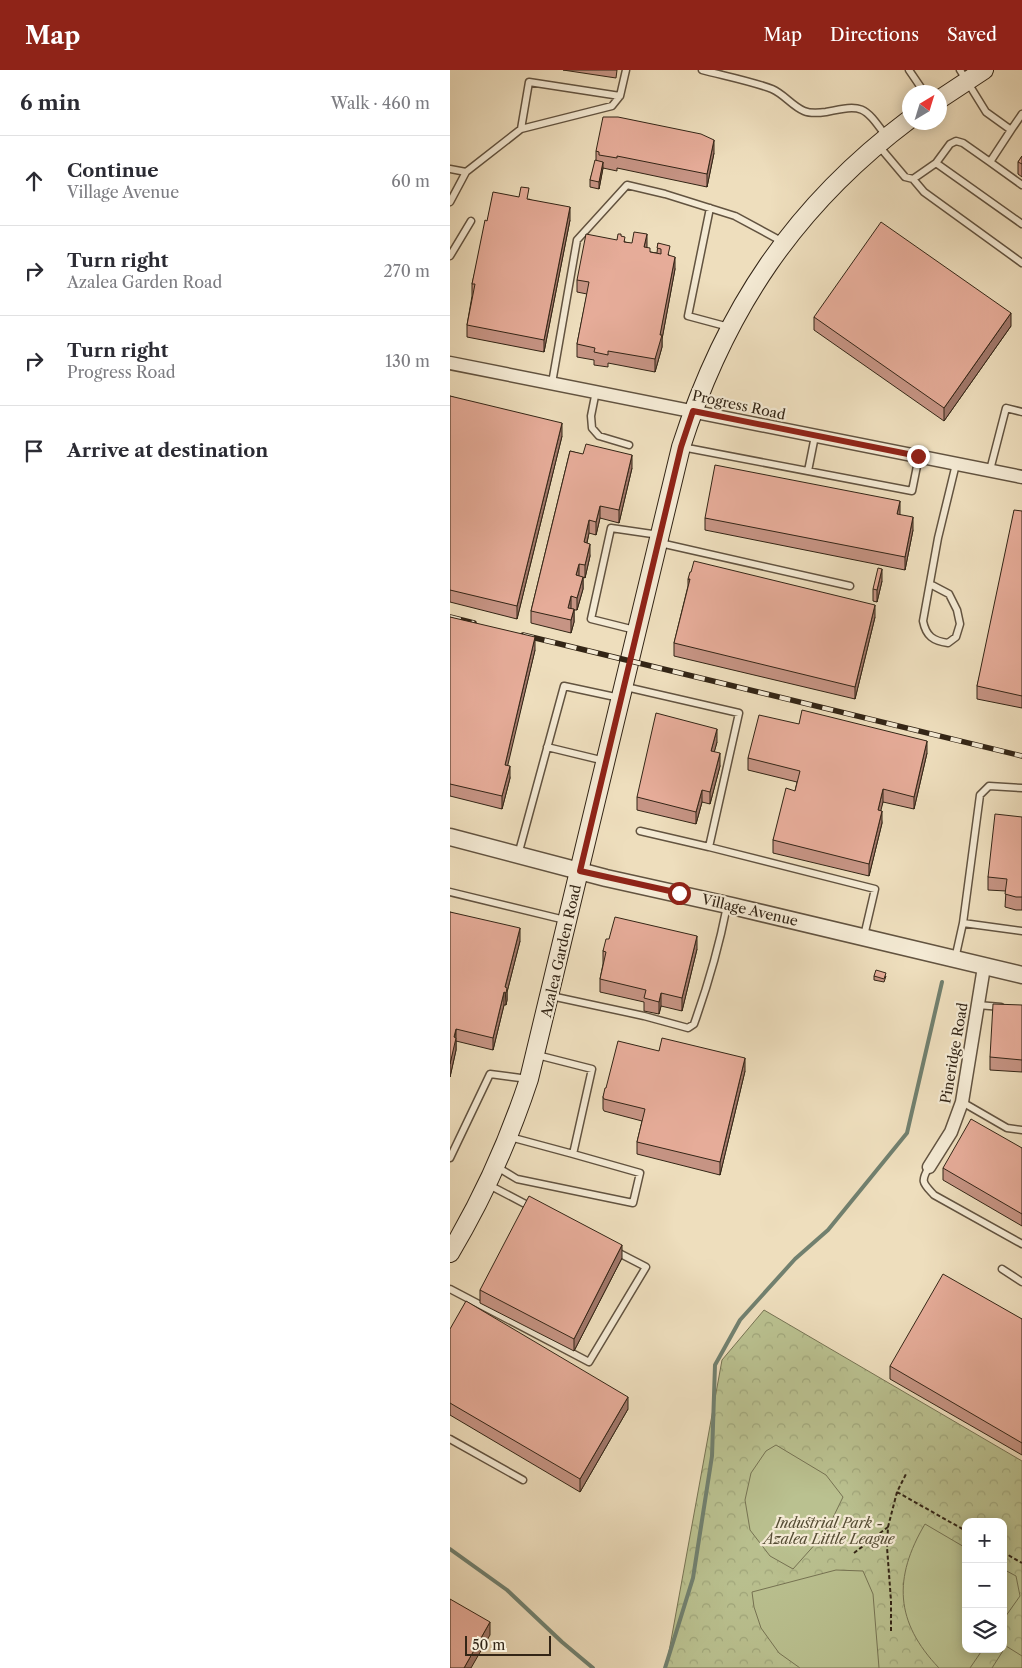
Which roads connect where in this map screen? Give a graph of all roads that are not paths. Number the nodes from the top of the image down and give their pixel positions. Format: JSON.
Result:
{"nodes":[{"id":1,"x":626,"y":70,"type":"edge"},
{"id":2,"x":702,"y":70,"type":"edge"},
{"id":3,"x":909,"y":70,"type":"edge"},
{"id":4,"x":984,"y":70,"type":"edge"},
{"id":5,"x":963,"y":75,"type":"edge"},
{"id":6,"x":919,"y":85,"type":"edge"},
{"id":7,"x":947,"y":92,"type":"edge"},
{"id":8,"x":620,"y":96,"type":"junction"},
{"id":9,"x":1022,"y":114,"type":"edge"},
{"id":10,"x":902,"y":126,"type":"edge"},
{"id":11,"x":521,"y":129,"type":"junction"},
{"id":12,"x":1011,"y":130,"type":"junction"},
{"id":13,"x":882,"y":141,"type":"junction"},
{"id":14,"x":990,"y":162,"type":"junction"},
{"id":15,"x":936,"y":163,"type":"junction"},
{"id":16,"x":450,"y":170,"type":"edge"},
{"id":17,"x":466,"y":172,"type":"junction"},
{"id":18,"x":913,"y":179,"type":"junction"},
{"id":19,"x":1022,"y":185,"type":"edge"},
{"id":20,"x":450,"y":202,"type":"edge"},
{"id":21,"x":710,"y":208,"type":"junction"},
{"id":22,"x":471,"y":221,"type":"dead end"},
{"id":23,"x":1022,"y":224,"type":"edge"},
{"id":24,"x":784,"y":243,"type":"junction"},
{"id":25,"x":450,"y":256,"type":"edge"},
{"id":26,"x":1022,"y":263,"type":"edge"},
{"id":27,"x":729,"y":327,"type":"junction"},
{"id":28,"x":450,"y":363,"type":"edge"},
{"id":29,"x":552,"y":383,"type":"junction"},
{"id":30,"x":596,"y":391,"type":"junction"},
{"id":31,"x":693,"y":411,"type":"junction"},
{"id":32,"x":1022,"y":412,"type":"edge"},
{"id":33,"x":815,"y":436,"type":"junction"},
{"id":34,"x":629,"y":445,"type":"dead end"},
{"id":35,"x":681,"y":447,"type":"junction"},
{"id":36,"x":918,"y":456,"type":"junction"},
{"id":37,"x":956,"y":464,"type":"junction"},
{"id":38,"x":990,"y":470,"type":"junction"},
{"id":39,"x":808,"y":471,"type":"junction"},
{"id":40,"x":1022,"y":477,"type":"edge"},
{"id":41,"x":659,"y":539,"type":"junction"},
{"id":42,"x":930,"y":584,"type":"junction"},
{"id":43,"x":850,"y":586,"type":"dead end"},
{"id":44,"x":637,"y":631,"type":"junction"},
{"id":45,"x":623,"y":693,"type":"junction"},
{"id":46,"x":547,"y":747,"type":"junction"},
{"id":47,"x":606,"y":762,"type":"junction"},
{"id":48,"x":1022,"y":788,"type":"edge"},
{"id":49,"x":640,"y":831,"type":"dead end"},
{"id":50,"x":450,"y":837,"type":"edge"},
{"id":51,"x":709,"y":847,"type":"junction"},
{"id":52,"x":518,"y":854,"type":"junction"},
{"id":53,"x":580,"y":871,"type":"junction"},
{"id":54,"x":450,"y":892,"type":"edge"},
{"id":55,"x":727,"y":904,"type":"junction"},
{"id":56,"x":568,"y":920,"type":"junction"},
{"id":57,"x":963,"y":923,"type":"junction"},
{"id":58,"x":1022,"y":932,"type":"edge"},
{"id":59,"x":863,"y":938,"type":"junction"},
{"id":60,"x":955,"y":960,"type":"junction"},
{"id":61,"x":984,"y":967,"type":"junction"},
{"id":62,"x":1022,"y":976,"type":"edge"},
{"id":63,"x":550,"y":996,"type":"junction"},
{"id":64,"x":978,"y":1005,"type":"junction"},
{"id":65,"x":1004,"y":1007,"type":"edge"},
{"id":66,"x":536,"y":1054,"type":"junction"},
{"id":67,"x":529,"y":1079,"type":"junction"},
{"id":68,"x":962,"y":1102,"type":"junction"},
{"id":69,"x":1022,"y":1130,"type":"edge"},
{"id":70,"x":509,"y":1136,"type":"junction"},
{"id":71,"x":573,"y":1154,"type":"junction"},
{"id":72,"x":450,"y":1158,"type":"edge"},
{"id":73,"x":496,"y":1166,"type":"junction"},
{"id":74,"x":929,"y":1167,"type":"joint"},
{"id":75,"x":488,"y":1184,"type":"junction"},
{"id":76,"x":536,"y":1210,"type":"edge"},
{"id":77,"x":1022,"y":1244,"type":"edge"},
{"id":78,"x":612,"y":1249,"type":"edge"},
{"id":79,"x":450,"y":1253,"type":"edge"},
{"id":80,"x":1002,"y":1269,"type":"dead end"},
{"id":81,"x":1022,"y":1282,"type":"edge"},
{"id":82,"x":450,"y":1289,"type":"edge"},
{"id":83,"x":450,"y":1440,"type":"edge"},
{"id":84,"x":523,"y":1480,"type":"dead end"}],
"edges":[{"from":1,"to":8,"type":"lane"},
{"from":2,"to":13,"type":"lane"},
{"from":3,"to":6,"type":"lane"},
{"from":4,"to":5,"type":"main road"},
{"from":5,"to":7,"type":"main road"},
{"from":5,"to":12,"type":"lane"},
{"from":8,"to":11,"type":"lane"},
{"from":8,"to":11,"type":"lane"},
{"from":9,"to":12,"type":"lane"},
{"from":10,"to":13,"type":"main road","name":"Azalea Garden Road"},
{"from":11,"to":17,"type":"lane"},
{"from":12,"to":14,"type":"lane"},
{"from":13,"to":18,"type":"lane"},
{"from":13,"to":24,"type":"main road","name":"Azalea Garden Road"},
{"from":14,"to":15,"type":"lane"},
{"from":14,"to":19,"type":"lane"},
{"from":15,"to":18,"type":"lane"},
{"from":15,"to":23,"type":"lane"},
{"from":16,"to":17,"type":"lane"},
{"from":17,"to":20,"type":"lane"},
{"from":18,"to":26,"type":"lane"},
{"from":21,"to":24,"type":"lane"},
{"from":21,"to":27,"type":"lane"},
{"from":21,"to":29,"type":"lane"},
{"from":22,"to":25,"type":"lane"},
{"from":24,"to":27,"type":"main road","name":"Azalea Garden Road"},
{"from":27,"to":31,"type":"main road","name":"Azalea Garden Road"},
{"from":28,"to":29,"type":"street","name":"Progress Road"},
{"from":29,"to":30,"type":"street","name":"Progress Road"},
{"from":30,"to":31,"type":"street","name":"Progress Road"},
{"from":30,"to":34,"type":"lane"},
{"from":31,"to":33,"type":"street","name":"Progress Road"},
{"from":31,"to":35,"type":"main road","name":"Azalea Garden Road"},
{"from":32,"to":38,"type":"lane"},
{"from":33,"to":36,"type":"street","name":"Progress Road"},
{"from":33,"to":39,"type":"lane"},
{"from":35,"to":39,"type":"lane"},
{"from":35,"to":41,"type":"main road","name":"Azalea Garden Road"},
{"from":36,"to":37,"type":"street","name":"Progress Road"},
{"from":36,"to":39,"type":"lane"},
{"from":37,"to":38,"type":"street","name":"Progress Road"},
{"from":37,"to":42,"type":"lane"},
{"from":38,"to":40,"type":"street","name":"Progress Road"},
{"from":41,"to":43,"type":"lane"},
{"from":41,"to":44,"type":"main road","name":"Azalea Garden Road"},
{"from":41,"to":44,"type":"lane"},
{"from":42,"to":42,"type":"lane"},
{"from":44,"to":45,"type":"main road","name":"Azalea Garden Road"},
{"from":45,"to":46,"type":"lane"},
{"from":45,"to":47,"type":"main road","name":"Azalea Garden Road"},
{"from":45,"to":51,"type":"lane"},
{"from":46,"to":47,"type":"lane"},
{"from":46,"to":52,"type":"lane"},
{"from":47,"to":53,"type":"main road","name":"Azalea Garden Road"},
{"from":48,"to":57,"type":"lane"},
{"from":49,"to":51,"type":"lane"},
{"from":50,"to":52,"type":"street","name":"Village Avenue"},
{"from":51,"to":59,"type":"lane"},
{"from":52,"to":53,"type":"street","name":"Village Avenue"},
{"from":53,"to":55,"type":"street","name":"Village Avenue"},
{"from":53,"to":56,"type":"main road","name":"Azalea Garden Road"},
{"from":54,"to":56,"type":"lane"},
{"from":55,"to":59,"type":"street","name":"Village Avenue"},
{"from":55,"to":63,"type":"lane"},
{"from":56,"to":63,"type":"main road","name":"Azalea Garden Road"},
{"from":57,"to":58,"type":"lane"},
{"from":57,"to":60,"type":"lane"},
{"from":59,"to":60,"type":"street","name":"Village Avenue"},
{"from":60,"to":61,"type":"street","name":"Village Avenue"},
{"from":61,"to":62,"type":"street","name":"Village Avenue"},
{"from":61,"to":64,"type":"street","name":"Pineridge Road"},
{"from":63,"to":66,"type":"main road","name":"Azalea Garden Road"},
{"from":64,"to":65,"type":"lane"},
{"from":64,"to":68,"type":"street","name":"Pineridge Road"},
{"from":66,"to":67,"type":"main road","name":"Azalea Garden Road"},
{"from":66,"to":71,"type":"lane"},
{"from":67,"to":70,"type":"main road","name":"Azalea Garden Road"},
{"from":67,"to":72,"type":"lane"},
{"from":68,"to":69,"type":"lane"},
{"from":68,"to":74,"type":"street","name":"Pineridge Road"},
{"from":70,"to":71,"type":"lane"},
{"from":70,"to":73,"type":"main road","name":"Azalea Garden Road"},
{"from":71,"to":73,"type":"lane"},
{"from":73,"to":75,"type":"main road","name":"Azalea Garden Road"},
{"from":74,"to":77,"type":"lane"},
{"from":75,"to":76,"type":"lane"},
{"from":75,"to":79,"type":"main road","name":"Azalea Garden Road"},
{"from":78,"to":82,"type":"lane"},
{"from":80,"to":81,"type":"lane"},
{"from":83,"to":84,"type":"lane"}]}
